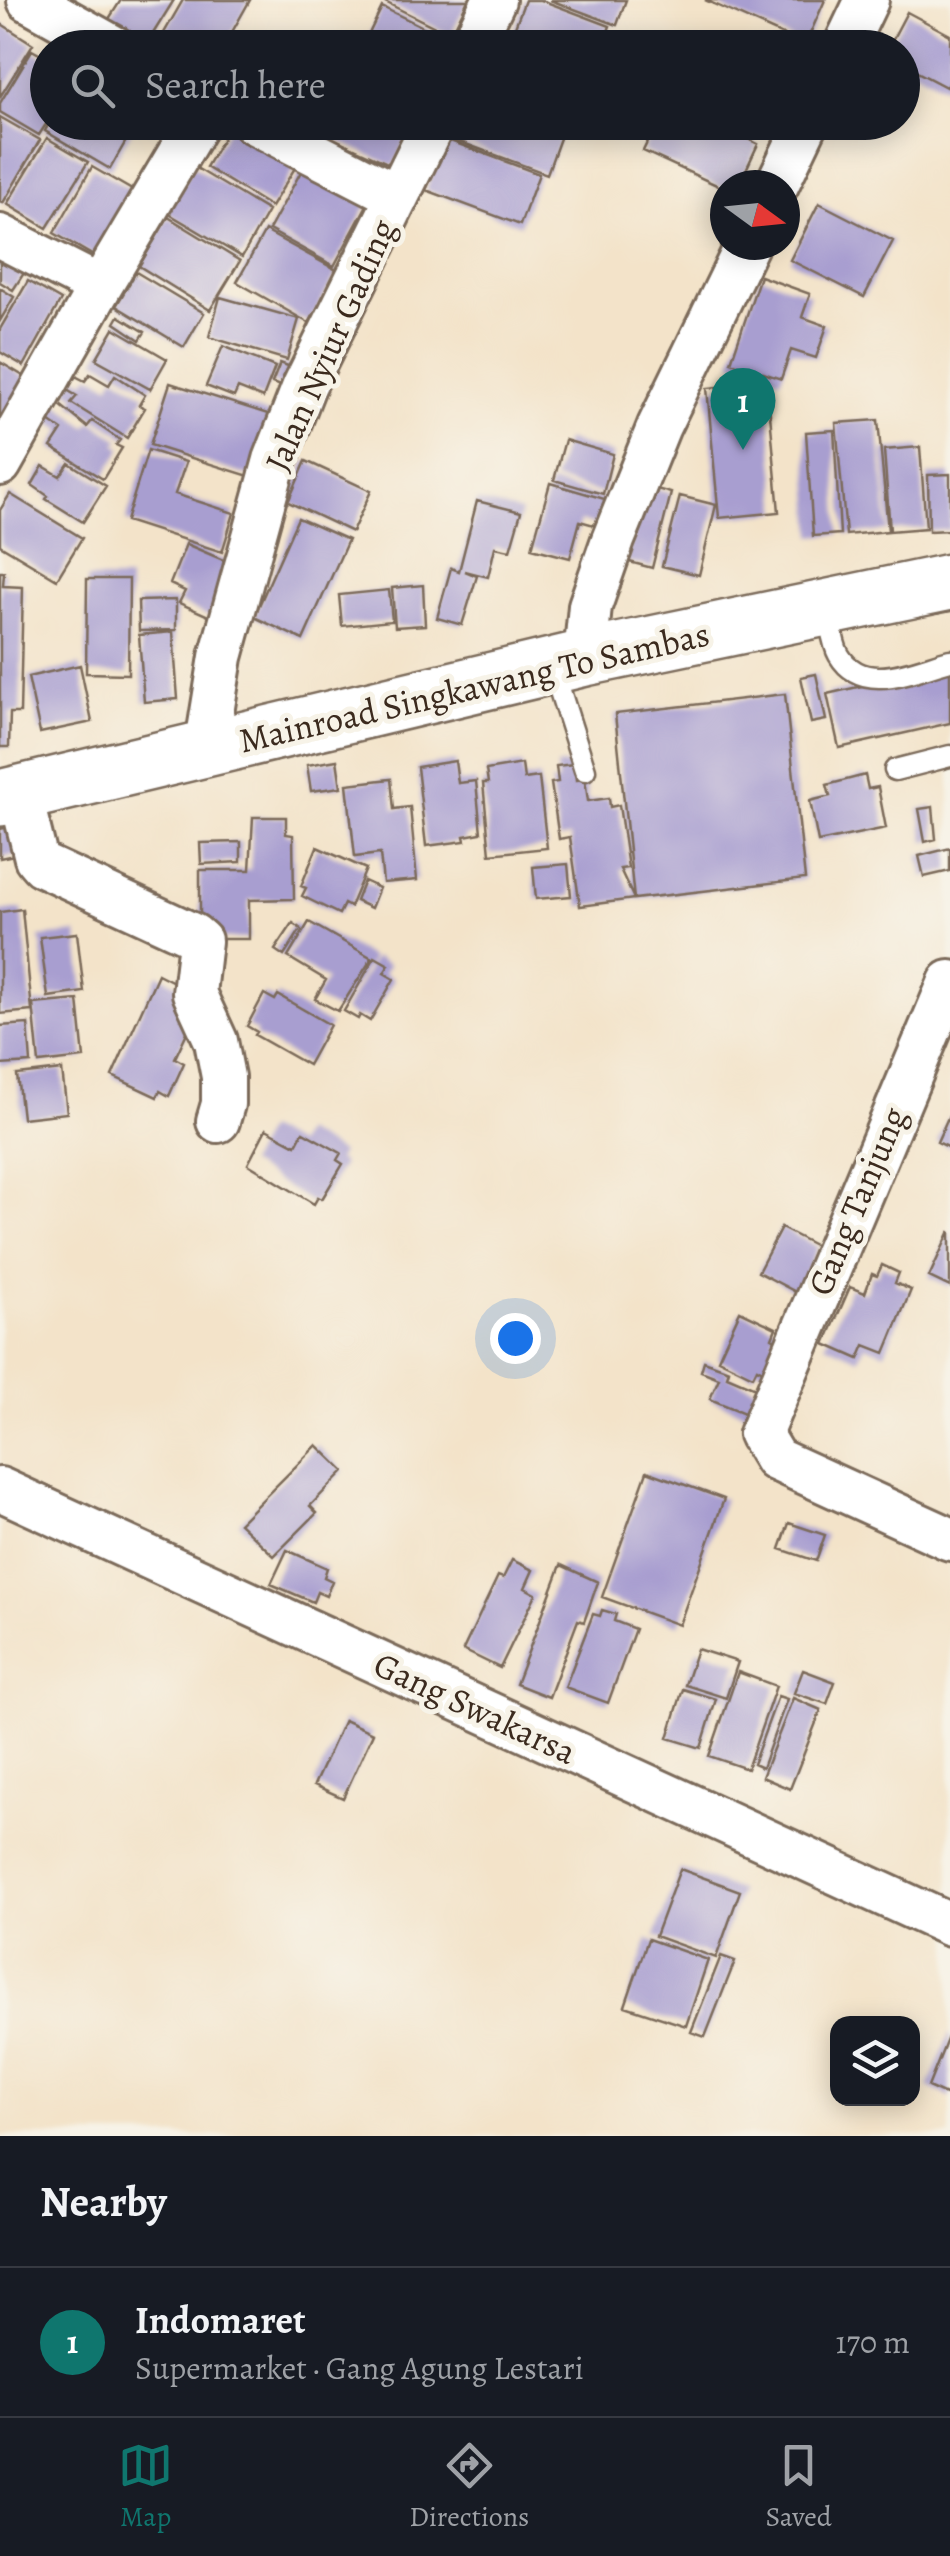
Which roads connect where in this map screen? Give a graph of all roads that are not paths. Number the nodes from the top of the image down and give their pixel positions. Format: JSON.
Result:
{"nodes":[{"id":1,"x":30,"y":0,"type":"edge"},
{"id":2,"x":494,"y":0,"type":"edge"},
{"id":3,"x":868,"y":0,"type":"edge"},
{"id":4,"x":83,"y":30,"type":"edge"},
{"id":5,"x":480,"y":30,"type":"edge"},
{"id":6,"x":853,"y":30,"type":"edge"},
{"id":7,"x":187,"y":140,"type":"edge"},
{"id":8,"x":288,"y":140,"type":"edge"},
{"id":9,"x":425,"y":140,"type":"edge"},
{"id":10,"x":798,"y":140,"type":"edge"},
{"id":11,"x":784,"y":170,"type":"edge"},
{"id":12,"x":397,"y":196,"type":"junction"},
{"id":13,"x":0,"y":236,"type":"edge"},
{"id":14,"x":740,"y":260,"type":"edge"},
{"id":15,"x":100,"y":287,"type":"junction"},
{"id":16,"x":0,"y":464,"type":"edge"},
{"id":17,"x":950,"y":582,"type":"edge"},
{"id":18,"x":827,"y":606,"type":"junction"},
{"id":19,"x":950,"y":660,"type":"edge"},
{"id":20,"x":569,"y":663,"type":"junction"},
{"id":21,"x":206,"y":750,"type":"junction"},
{"id":22,"x":950,"y":756,"type":"edge"},
{"id":23,"x":585,"y":770,"type":"dead end"},
{"id":24,"x":895,"y":770,"type":"dead end"},
{"id":25,"x":15,"y":802,"type":"edge"},
{"id":26,"x":950,"y":982,"type":"edge"},
{"id":27,"x":218,"y":1121,"type":"dead end"},
{"id":28,"x":0,"y":1489,"type":"edge"},
{"id":29,"x":950,"y":1540,"type":"edge"},
{"id":30,"x":950,"y":1925,"type":"edge"}],
"edges":[{"from":1,"to":4,"type":"street"},
{"from":2,"to":5,"type":"street"},
{"from":3,"to":6,"type":"street"},
{"from":7,"to":15,"type":"street"},
{"from":8,"to":12,"type":"street"},
{"from":9,"to":12,"type":"street","name":"Jalan Nyiur Gading"},
{"from":10,"to":11,"type":"street"},
{"from":12,"to":21,"type":"street","name":"Jalan Nyiur Gading"},
{"from":13,"to":15,"type":"street"},
{"from":14,"to":20,"type":"street"},
{"from":15,"to":16,"type":"street"},
{"from":17,"to":18,"type":"main road","name":"Mainroad Singkawang To Sambas"},
{"from":18,"to":19,"type":"lane"},
{"from":18,"to":20,"type":"main road","name":"Mainroad Singkawang To Sambas"},
{"from":20,"to":21,"type":"main road","name":"Mainroad Singkawang To Sambas"},
{"from":20,"to":23,"type":"lane"},
{"from":21,"to":25,"type":"main road","name":"Mainroad Singkawang To Sambas"},
{"from":22,"to":24,"type":"lane"},
{"from":25,"to":27,"type":"street"},
{"from":26,"to":29,"type":"street","name":"Gang Tanjung"},
{"from":28,"to":30,"type":"street","name":"Gang Swakarsa"}]}
